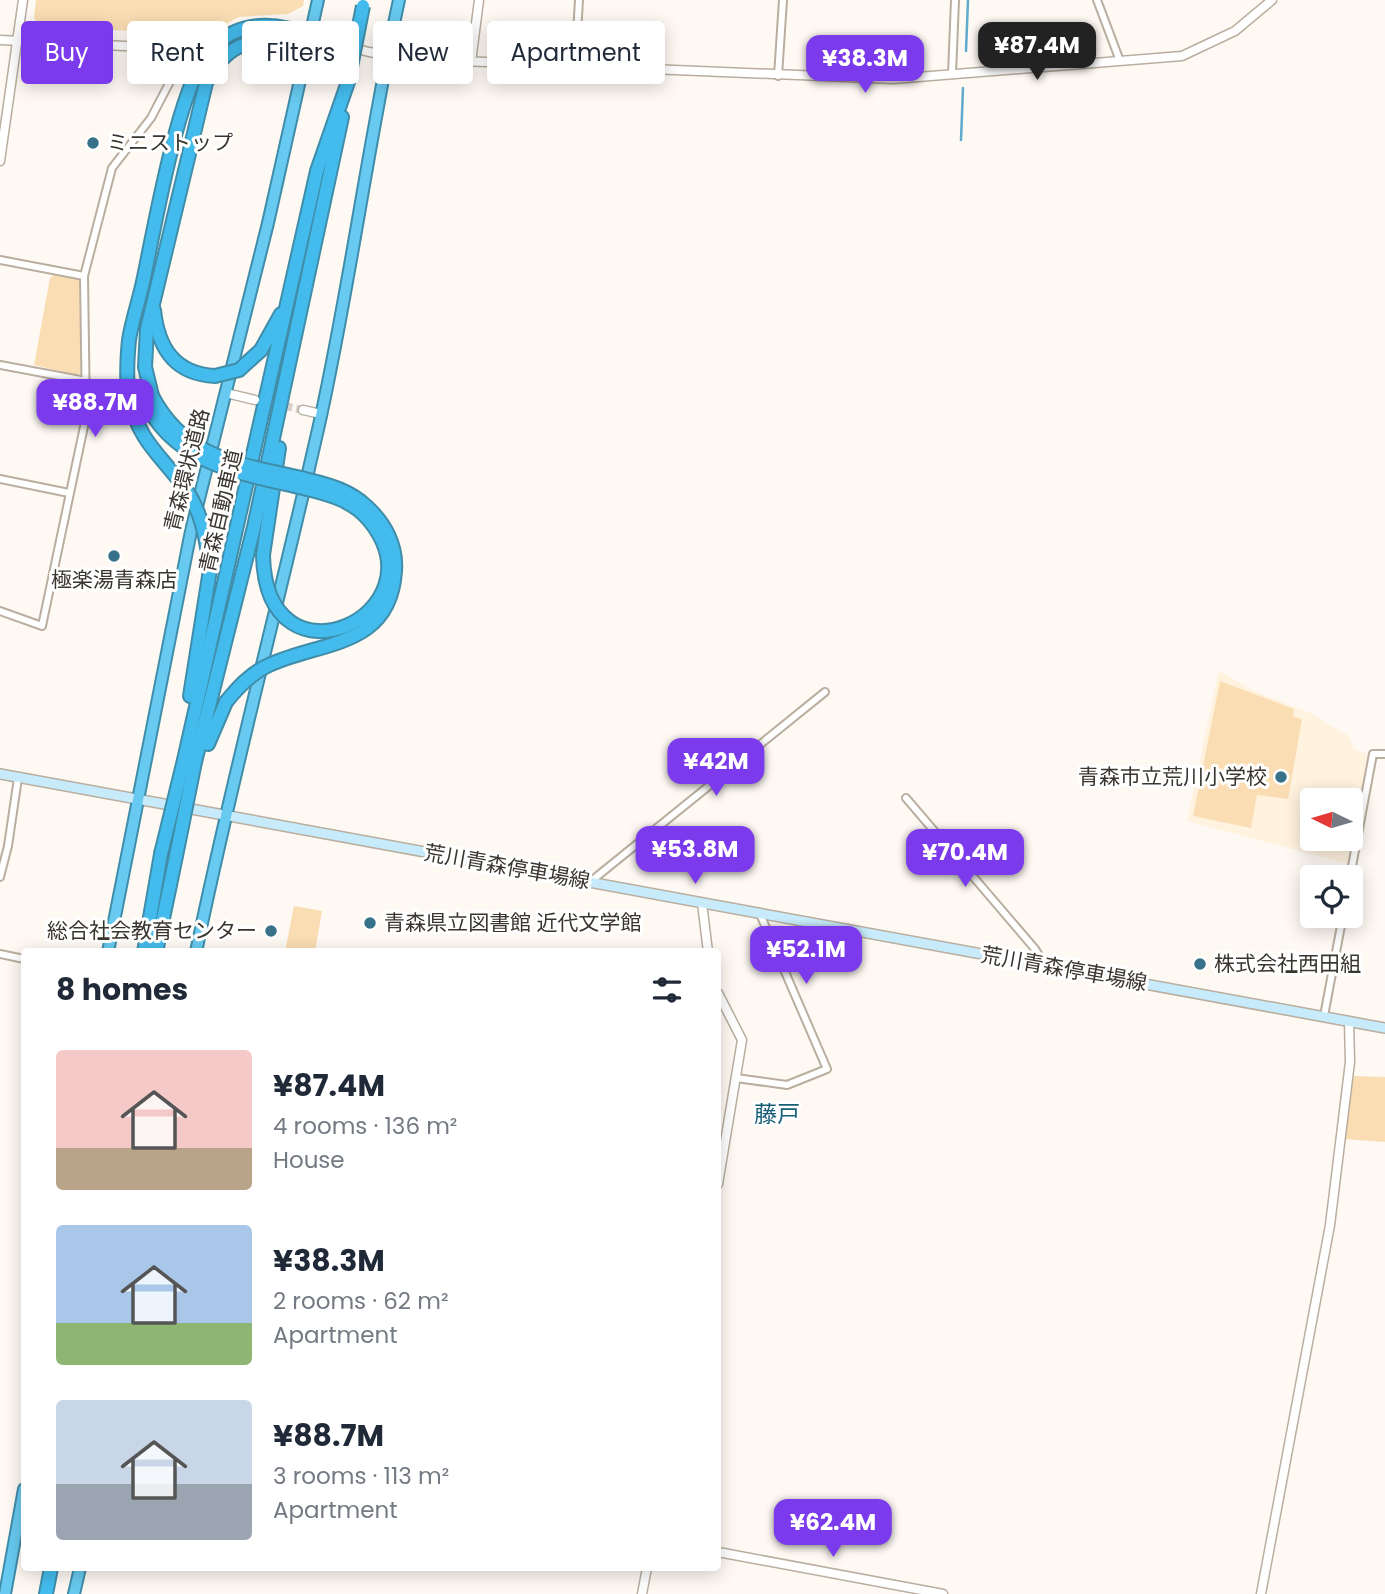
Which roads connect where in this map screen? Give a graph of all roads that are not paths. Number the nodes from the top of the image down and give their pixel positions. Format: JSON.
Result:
{"nodes":[{"id":1,"x":23,"y":0,"type":"edge"},
{"id":2,"x":318,"y":0,"type":"edge"},
{"id":3,"x":399,"y":0,"type":"edge"},
{"id":4,"x":479,"y":0,"type":"edge"},
{"id":5,"x":579,"y":0,"type":"edge"},
{"id":6,"x":783,"y":0,"type":"edge"},
{"id":7,"x":955,"y":0,"type":"edge"},
{"id":8,"x":1097,"y":0,"type":"edge"},
{"id":9,"x":1272,"y":0,"type":"edge"},
{"id":10,"x":363,"y":3,"type":"edge"},
{"id":11,"x":314,"y":21,"type":"edge"},
{"id":12,"x":394,"y":21,"type":"edge"},
{"id":13,"x":578,"y":21,"type":"edge"},
{"id":14,"x":359,"y":24,"type":"edge"},
{"id":15,"x":242,"y":29,"type":"edge"},
{"id":16,"x":0,"y":40,"type":"edge"},
{"id":17,"x":18,"y":41,"type":"junction"},
{"id":18,"x":242,"y":44,"type":"edge"},
{"id":19,"x":127,"y":46,"type":"edge"},
{"id":20,"x":473,"y":46,"type":"edge"},
{"id":21,"x":1120,"y":61,"type":"junction"},
{"id":22,"x":665,"y":71,"type":"edge"},
{"id":23,"x":952,"y":74,"type":"junction"},
{"id":24,"x":778,"y":76,"type":"junction"},
{"id":25,"x":169,"y":84,"type":"edge"},
{"id":26,"x":300,"y":84,"type":"edge"},
{"id":27,"x":347,"y":84,"type":"edge"},
{"id":28,"x":348,"y":84,"type":"edge"},
{"id":29,"x":382,"y":84,"type":"edge"},
{"id":30,"x":0,"y":161,"type":"edge"},
{"id":31,"x":0,"y":260,"type":"edge"},
{"id":32,"x":84,"y":276,"type":"junction"},
{"id":33,"x":142,"y":286,"type":"junction"},
{"id":34,"x":292,"y":291,"type":"junction"},
{"id":35,"x":305,"y":299,"type":"junction"},
{"id":36,"x":154,"y":303,"type":"junction"},
{"id":37,"x":0,"y":365,"type":"edge"},
{"id":38,"x":86,"y":381,"type":"junction"},
{"id":39,"x":226,"y":393,"type":"junction"},
{"id":40,"x":148,"y":398,"type":"junction"},
{"id":41,"x":255,"y":400,"type":"tunnel mouth"},
{"id":42,"x":303,"y":410,"type":"tunnel mouth"},
{"id":43,"x":321,"y":414,"type":"junction"},
{"id":44,"x":0,"y":479,"type":"edge"},
{"id":45,"x":69,"y":493,"type":"junction"},
{"id":46,"x":0,"y":611,"type":"edge"},
{"id":47,"x":825,"y":692,"type":"dead end"},
{"id":48,"x":1385,"y":754,"type":"edge"},
{"id":49,"x":190,"y":761,"type":"junction"},
{"id":50,"x":0,"y":774,"type":"edge"},
{"id":51,"x":18,"y":778,"type":"junction"},
{"id":52,"x":906,"y":797,"type":"dead end"},
{"id":53,"x":138,"y":799,"type":"junction"},
{"id":54,"x":224,"y":816,"type":"junction"},
{"id":55,"x":1352,"y":865,"type":"edge"},
{"id":56,"x":0,"y":877,"type":"edge"},
{"id":57,"x":590,"y":882,"type":"junction"},
{"id":58,"x":702,"y":903,"type":"junction"},
{"id":59,"x":760,"y":914,"type":"junction"},
{"id":60,"x":1341,"y":928,"type":"edge"},
{"id":61,"x":109,"y":948,"type":"edge"},
{"id":62,"x":145,"y":948,"type":"edge"},
{"id":63,"x":157,"y":948,"type":"edge"},
{"id":64,"x":197,"y":948,"type":"edge"},
{"id":65,"x":708,"y":948,"type":"edge"},
{"id":66,"x":0,"y":954,"type":"edge"},
{"id":67,"x":21,"y":958,"type":"edge"},
{"id":68,"x":1045,"y":965,"type":"junction"},
{"id":69,"x":721,"y":999,"type":"edge"},
{"id":70,"x":1324,"y":1016,"type":"junction"},
{"id":71,"x":1349,"y":1021,"type":"junction"},
{"id":72,"x":1385,"y":1028,"type":"edge"},
{"id":73,"x":736,"y":1078,"type":"junction"},
{"id":74,"x":721,"y":1166,"type":"edge"},
{"id":75,"x":21,"y":1506,"type":"edge"},
{"id":76,"x":721,"y":1553,"type":"edge"},
{"id":77,"x":50,"y":1571,"type":"edge"},
{"id":78,"x":79,"y":1571,"type":"edge"},
{"id":79,"x":646,"y":1571,"type":"edge"},
{"id":80,"x":5,"y":1594,"type":"edge"},
{"id":81,"x":46,"y":1594,"type":"edge"},
{"id":82,"x":75,"y":1594,"type":"edge"},
{"id":83,"x":642,"y":1594,"type":"edge"},
{"id":84,"x":943,"y":1594,"type":"edge"},
{"id":85,"x":1261,"y":1594,"type":"edge"}],
"edges":[{"from":1,"to":17,"type":"street"},
{"from":2,"to":11,"type":"highway","name":"青森環状道路"},
{"from":3,"to":12,"type":"highway"},
{"from":4,"to":20,"type":"street"},
{"from":5,"to":13,"type":"street"},
{"from":6,"to":24,"type":"street"},
{"from":7,"to":23,"type":"street"},
{"from":8,"to":21,"type":"street"},
{"from":9,"to":21,"type":"street"},
{"from":10,"to":14,"type":"highway","name":"青森自動車道","bridge":true},
{"from":15,"to":33,"type":"highway"},
{"from":16,"to":17,"type":"street"},
{"from":17,"to":19,"type":"street"},
{"from":17,"to":30,"type":"street"},
{"from":18,"to":36,"type":"highway"},
{"from":21,"to":23,"type":"street"},
{"from":22,"to":24,"type":"street"},
{"from":23,"to":24,"type":"street"},
{"from":25,"to":32,"type":"street"},
{"from":26,"to":39,"type":"highway","name":"青森環状道路"},
{"from":27,"to":34,"type":"highway","name":"青森自動車道"},
{"from":28,"to":35,"type":"highway","name":"青森自動車道"},
{"from":29,"to":43,"type":"highway"},
{"from":31,"to":32,"type":"street"},
{"from":32,"to":38,"type":"street"},
{"from":33,"to":40,"type":"highway"},
{"from":33,"to":49,"type":"highway","bridge":true},
{"from":34,"to":36,"type":"highway","bridge":true},
{"from":34,"to":49,"type":"highway","name":"青森自動車道"},
{"from":35,"to":40,"type":"highway","bridge":true},
{"from":35,"to":49,"type":"highway","name":"青森自動車道"},
{"from":36,"to":40,"type":"highway"},
{"from":37,"to":38,"type":"street"},
{"from":38,"to":45,"type":"street"},
{"from":39,"to":41,"type":"street"},
{"from":39,"to":53,"type":"highway","name":"青森環状道路"},
{"from":40,"to":49,"type":"highway","bridge":true},
{"from":42,"to":43,"type":"street"},
{"from":43,"to":54,"type":"highway"},
{"from":44,"to":45,"type":"street"},
{"from":45,"to":46,"type":"street"},
{"from":47,"to":57,"type":"street"},
{"from":48,"to":55,"type":"street"},
{"from":49,"to":62,"type":"highway","name":"青森自動車道","bridge":true},
{"from":49,"to":63,"type":"highway","name":"青森自動車道","bridge":true},
{"from":50,"to":51,"type":"main road","name":"荒川青森停車場線"},
{"from":51,"to":53,"type":"main road","name":"荒川青森停車場線"},
{"from":51,"to":56,"type":"street"},
{"from":52,"to":68,"type":"street"},
{"from":53,"to":54,"type":"main road","name":"荒川青森停車場線"},
{"from":53,"to":61,"type":"highway","name":"青森環状道路"},
{"from":54,"to":57,"type":"main road","name":"荒川青森停車場線"},
{"from":54,"to":64,"type":"highway"},
{"from":57,"to":58,"type":"main road","name":"荒川青森停車場線"},
{"from":58,"to":59,"type":"main road","name":"荒川青森停車場線"},
{"from":58,"to":65,"type":"street"},
{"from":59,"to":68,"type":"main road","name":"荒川青森停車場線"},
{"from":59,"to":73,"type":"street"},
{"from":60,"to":70,"type":"street"},
{"from":66,"to":67,"type":"street"},
{"from":68,"to":70,"type":"main road","name":"荒川青森停車場線"},
{"from":69,"to":73,"type":"street"},
{"from":70,"to":71,"type":"main road","name":"荒川青森停車場線"},
{"from":71,"to":72,"type":"main road","name":"荒川青森停車場線"},
{"from":71,"to":85,"type":"street"},
{"from":73,"to":74,"type":"street"},
{"from":75,"to":80,"type":"highway"},
{"from":76,"to":84,"type":"street"},
{"from":77,"to":81,"type":"highway"},
{"from":78,"to":82,"type":"highway"},
{"from":79,"to":83,"type":"street"}]}
